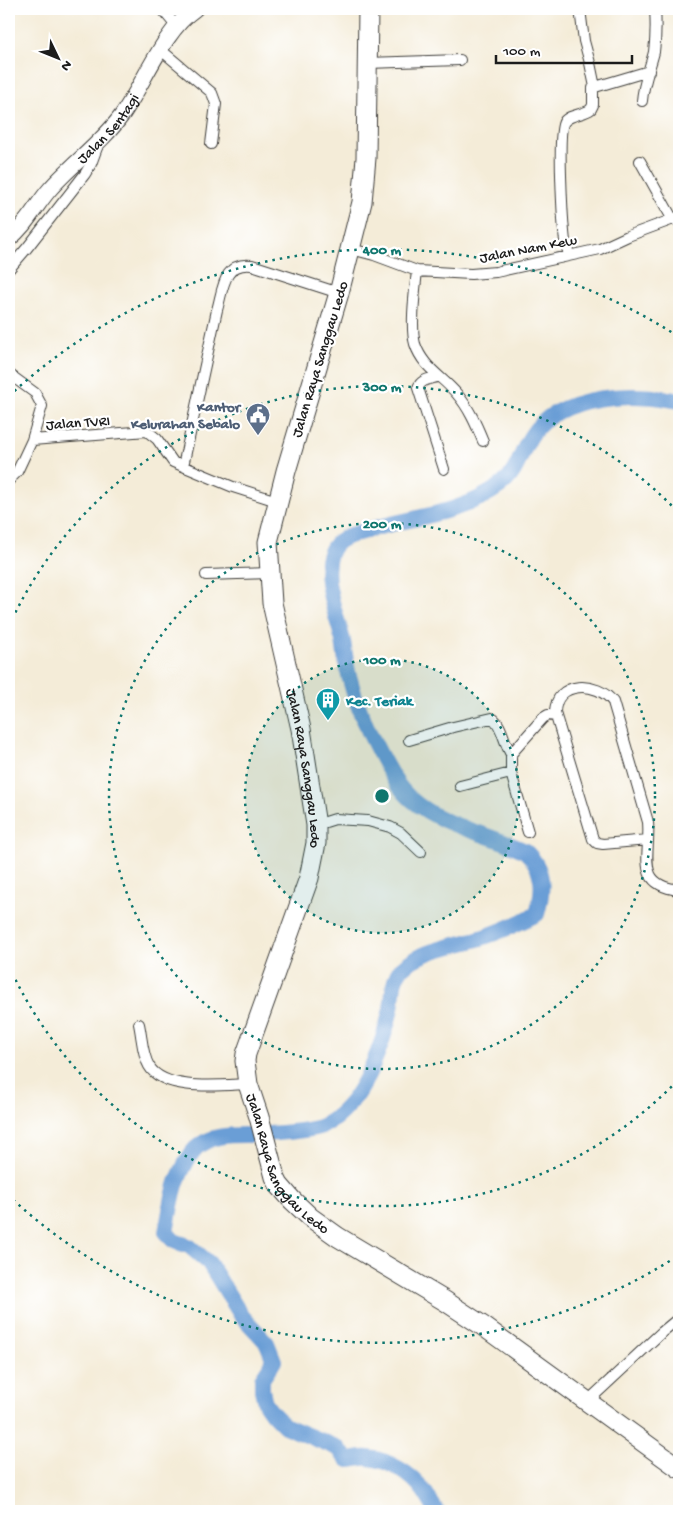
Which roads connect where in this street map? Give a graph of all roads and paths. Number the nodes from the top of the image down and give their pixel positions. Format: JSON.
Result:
{"nodes":[{"id":1,"x":162,"y":9,"type":"edge"},
{"id":2,"x":196,"y":9,"type":"edge"},
{"id":3,"x":368,"y":9,"type":"edge"},
{"id":4,"x":580,"y":9,"type":"edge"},
{"id":5,"x":655,"y":9,"type":"edge"},
{"id":6,"x":176,"y":26,"type":"junction"},
{"id":7,"x":161,"y":50,"type":"junction"},
{"id":8,"x":460,"y":60,"type":"dead end"},
{"id":9,"x":367,"y":63,"type":"junction"},
{"id":10,"x":649,"y":71,"type":"junction"},
{"id":11,"x":595,"y":87,"type":"junction"},
{"id":12,"x":642,"y":101,"type":"dead end"},
{"id":13,"x":99,"y":142,"type":"junction"},
{"id":14,"x":211,"y":144,"type":"dead end"},
{"id":15,"x":640,"y":161,"type":"dead end"},
{"id":16,"x":676,"y":219,"type":"edge"},
{"id":17,"x":9,"y":239,"type":"edge"},
{"id":18,"x":350,"y":249,"type":"junction"},
{"id":19,"x":569,"y":255,"type":"junction"},
{"id":20,"x":9,"y":269,"type":"edge"},
{"id":21,"x":417,"y":271,"type":"junction"},
{"id":22,"x":339,"y":293,"type":"junction"},
{"id":23,"x":9,"y":374,"type":"edge"},
{"id":24,"x":437,"y":377,"type":"junction"},
{"id":25,"x":32,"y":440,"type":"junction"},
{"id":26,"x":483,"y":441,"type":"dead end"},
{"id":27,"x":183,"y":466,"type":"junction"},
{"id":28,"x":444,"y":469,"type":"dead end"},
{"id":29,"x":9,"y":480,"type":"edge"},
{"id":30,"x":278,"y":501,"type":"junction"},
{"id":31,"x":270,"y":573,"type":"junction"},
{"id":32,"x":206,"y":575,"type":"dead end"},
{"id":33,"x":556,"y":716,"type":"junction"},
{"id":34,"x":409,"y":740,"type":"dead end"},
{"id":35,"x":511,"y":754,"type":"junction"},
{"id":36,"x":511,"y":773,"type":"junction"},
{"id":37,"x":460,"y":786,"type":"dead end"},
{"id":38,"x":316,"y":825,"type":"junction"},
{"id":39,"x":528,"y":832,"type":"dead end"},
{"id":40,"x":648,"y":840,"type":"junction"},
{"id":41,"x":421,"y":852,"type":"dead end"},
{"id":42,"x":679,"y":890,"type":"edge"},
{"id":43,"x":139,"y":1024,"type":"dead end"},
{"id":44,"x":248,"y":1084,"type":"junction"},
{"id":45,"x":679,"y":1318,"type":"edge"},
{"id":46,"x":588,"y":1401,"type":"junction"},
{"id":47,"x":679,"y":1468,"type":"edge"}],
"edges":[{"from":1,"to":6,"type":"street"},
{"from":2,"to":6,"type":"main road","name":"Jalan Sentagi"},
{"from":3,"to":9,"type":"highway","name":"Jalan Raya Sanggau Ledo"},
{"from":4,"to":11,"type":"street"},
{"from":5,"to":10,"type":"street"},
{"from":6,"to":7,"type":"main road","name":"Jalan Sentagi"},
{"from":7,"to":13,"type":"main road","name":"Jalan Sentagi"},
{"from":7,"to":14,"type":"street"},
{"from":8,"to":9,"type":"street"},
{"from":9,"to":18,"type":"highway","name":"Jalan Raya Sanggau Ledo"},
{"from":10,"to":11,"type":"street"},
{"from":10,"to":12,"type":"street"},
{"from":11,"to":19,"type":"street"},
{"from":13,"to":17,"type":"main road","name":"Jalan Sentagi"},
{"from":13,"to":20,"type":"street"},
{"from":15,"to":16,"type":"street"},
{"from":16,"to":19,"type":"street","name":"Jalan Nam Kew"},
{"from":18,"to":21,"type":"street","name":"Jalan Nam Kew"},
{"from":18,"to":22,"type":"highway","name":"Jalan Raya Sanggau Ledo"},
{"from":19,"to":21,"type":"street","name":"Jalan Nam Kew"},
{"from":21,"to":24,"type":"street"},
{"from":22,"to":27,"type":"street"},
{"from":22,"to":30,"type":"highway","name":"Jalan Raya Sanggau Ledo"},
{"from":23,"to":25,"type":"street","name":"Jalan TVRI"},
{"from":24,"to":26,"type":"street"},
{"from":24,"to":28,"type":"street"},
{"from":25,"to":27,"type":"street","name":"Jalan TVRI"},
{"from":25,"to":29,"type":"street"},
{"from":27,"to":30,"type":"street","name":"Jalan TVRI"},
{"from":30,"to":31,"type":"highway","name":"Jalan Raya Sanggau Ledo"},
{"from":31,"to":32,"type":"street"},
{"from":31,"to":38,"type":"highway","name":"Jalan Raya Sanggau Ledo"},
{"from":33,"to":35,"type":"street"},
{"from":33,"to":40,"type":"street"},
{"from":33,"to":40,"type":"street"},
{"from":34,"to":35,"type":"street"},
{"from":35,"to":36,"type":"street"},
{"from":36,"to":37,"type":"street"},
{"from":36,"to":39,"type":"street"},
{"from":38,"to":41,"type":"street"},
{"from":38,"to":44,"type":"highway","name":"Jalan Raya Sanggau Ledo"},
{"from":40,"to":42,"type":"street"},
{"from":43,"to":44,"type":"street"},
{"from":44,"to":46,"type":"highway","name":"Jalan Raya Sanggau Ledo"},
{"from":45,"to":46,"type":"street"},
{"from":46,"to":47,"type":"highway","name":"Jalan Raya Sanggau Ledo"}]}
